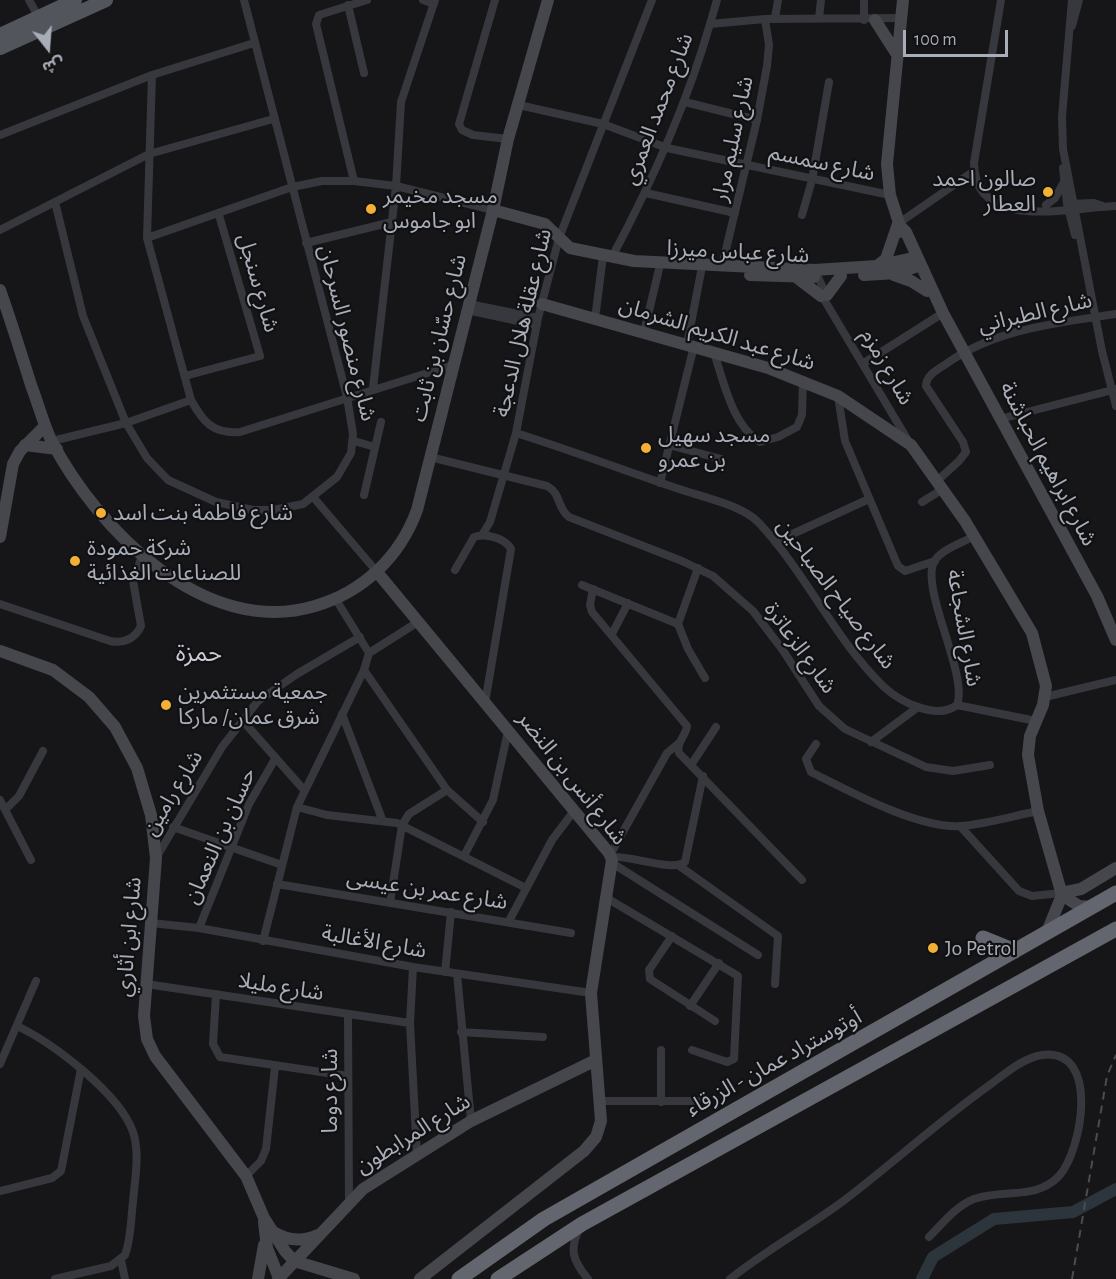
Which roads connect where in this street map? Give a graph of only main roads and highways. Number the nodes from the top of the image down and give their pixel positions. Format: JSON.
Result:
{"nodes":[{"id":1,"x":75,"y":0,"type":"edge"},
{"id":2,"x":106,"y":0,"type":"edge"},
{"id":3,"x":0,"y":35,"type":"edge"},
{"id":4,"x":0,"y":48,"type":"edge"},
{"id":5,"x":1116,"y":893,"type":"edge"},
{"id":6,"x":1116,"y":929,"type":"edge"},
{"id":7,"x":983,"y":938,"type":"dead end"},
{"id":8,"x":1015,"y":951,"type":"junction"},
{"id":9,"x":459,"y":1279,"type":"edge"},
{"id":10,"x":498,"y":1279,"type":"edge"}],
"edges":[{"from":1,"to":3,"type":"main road"},
{"from":2,"to":4,"type":"main road"},
{"from":5,"to":8,"type":"highway","name":"أوتوستراد عمان - الزرقاء"},
{"from":6,"to":10,"type":"highway"},
{"from":7,"to":8,"type":"highway"},
{"from":8,"to":9,"type":"highway","name":"أوتوستراد عمان - الزرقاء"}]}
